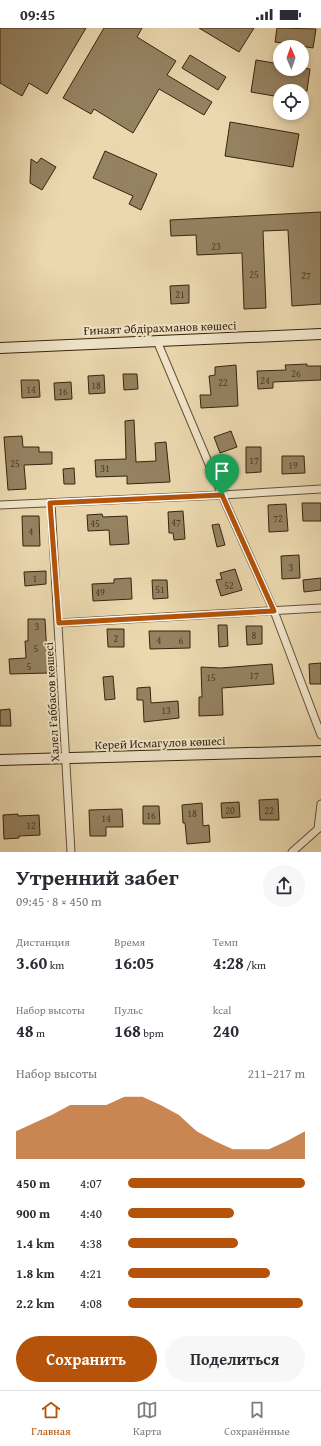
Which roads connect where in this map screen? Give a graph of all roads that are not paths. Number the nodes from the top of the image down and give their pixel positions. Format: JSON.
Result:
{"nodes":[{"id":1,"x":321,"y":334,"type":"edge"},
{"id":2,"x":157,"y":341,"type":"junction"},
{"id":3,"x":0,"y":348,"type":"edge"},
{"id":4,"x":321,"y":489,"type":"edge"},
{"id":5,"x":222,"y":495,"type":"junction"},
{"id":6,"x":50,"y":503,"type":"junction"},
{"id":7,"x":0,"y":505,"type":"edge"},
{"id":8,"x":321,"y":608,"type":"edge"},
{"id":9,"x":274,"y":611,"type":"junction"},
{"id":10,"x":59,"y":623,"type":"junction"},
{"id":11,"x":321,"y":735,"type":"edge"},
{"id":12,"x":321,"y":751,"type":"edge"},
{"id":13,"x":66,"y":758,"type":"junction"},
{"id":14,"x":0,"y":760,"type":"edge"},
{"id":15,"x":321,"y":804,"type":"edge"},
{"id":16,"x":71,"y":852,"type":"edge"},
{"id":17,"x":292,"y":852,"type":"edge"}],
"edges":[{"from":1,"to":2,"type":"street","name":"Ғинаят Әбдірахманов көшесі"},
{"from":2,"to":3,"type":"street","name":"Ғинаят Әбдірахманов көшесі"},
{"from":2,"to":5,"type":"street"},
{"from":4,"to":5,"type":"street"},
{"from":5,"to":6,"type":"street"},
{"from":5,"to":9,"type":"street"},
{"from":6,"to":7,"type":"street"},
{"from":6,"to":10,"type":"street","name":"Халел Ғаббасов көшесі"},
{"from":8,"to":9,"type":"street"},
{"from":9,"to":10,"type":"street"},
{"from":9,"to":11,"type":"street"},
{"from":10,"to":13,"type":"street","name":"Халел Ғаббасов көшесі"},
{"from":12,"to":13,"type":"street","name":"Керей Исмагулов көшесі"},
{"from":13,"to":14,"type":"street","name":"Керей Исмагулов көшесі"},
{"from":13,"to":16,"type":"street","name":"Халел Ғаббасов көшесі"},
{"from":15,"to":17,"type":"street"}]}
